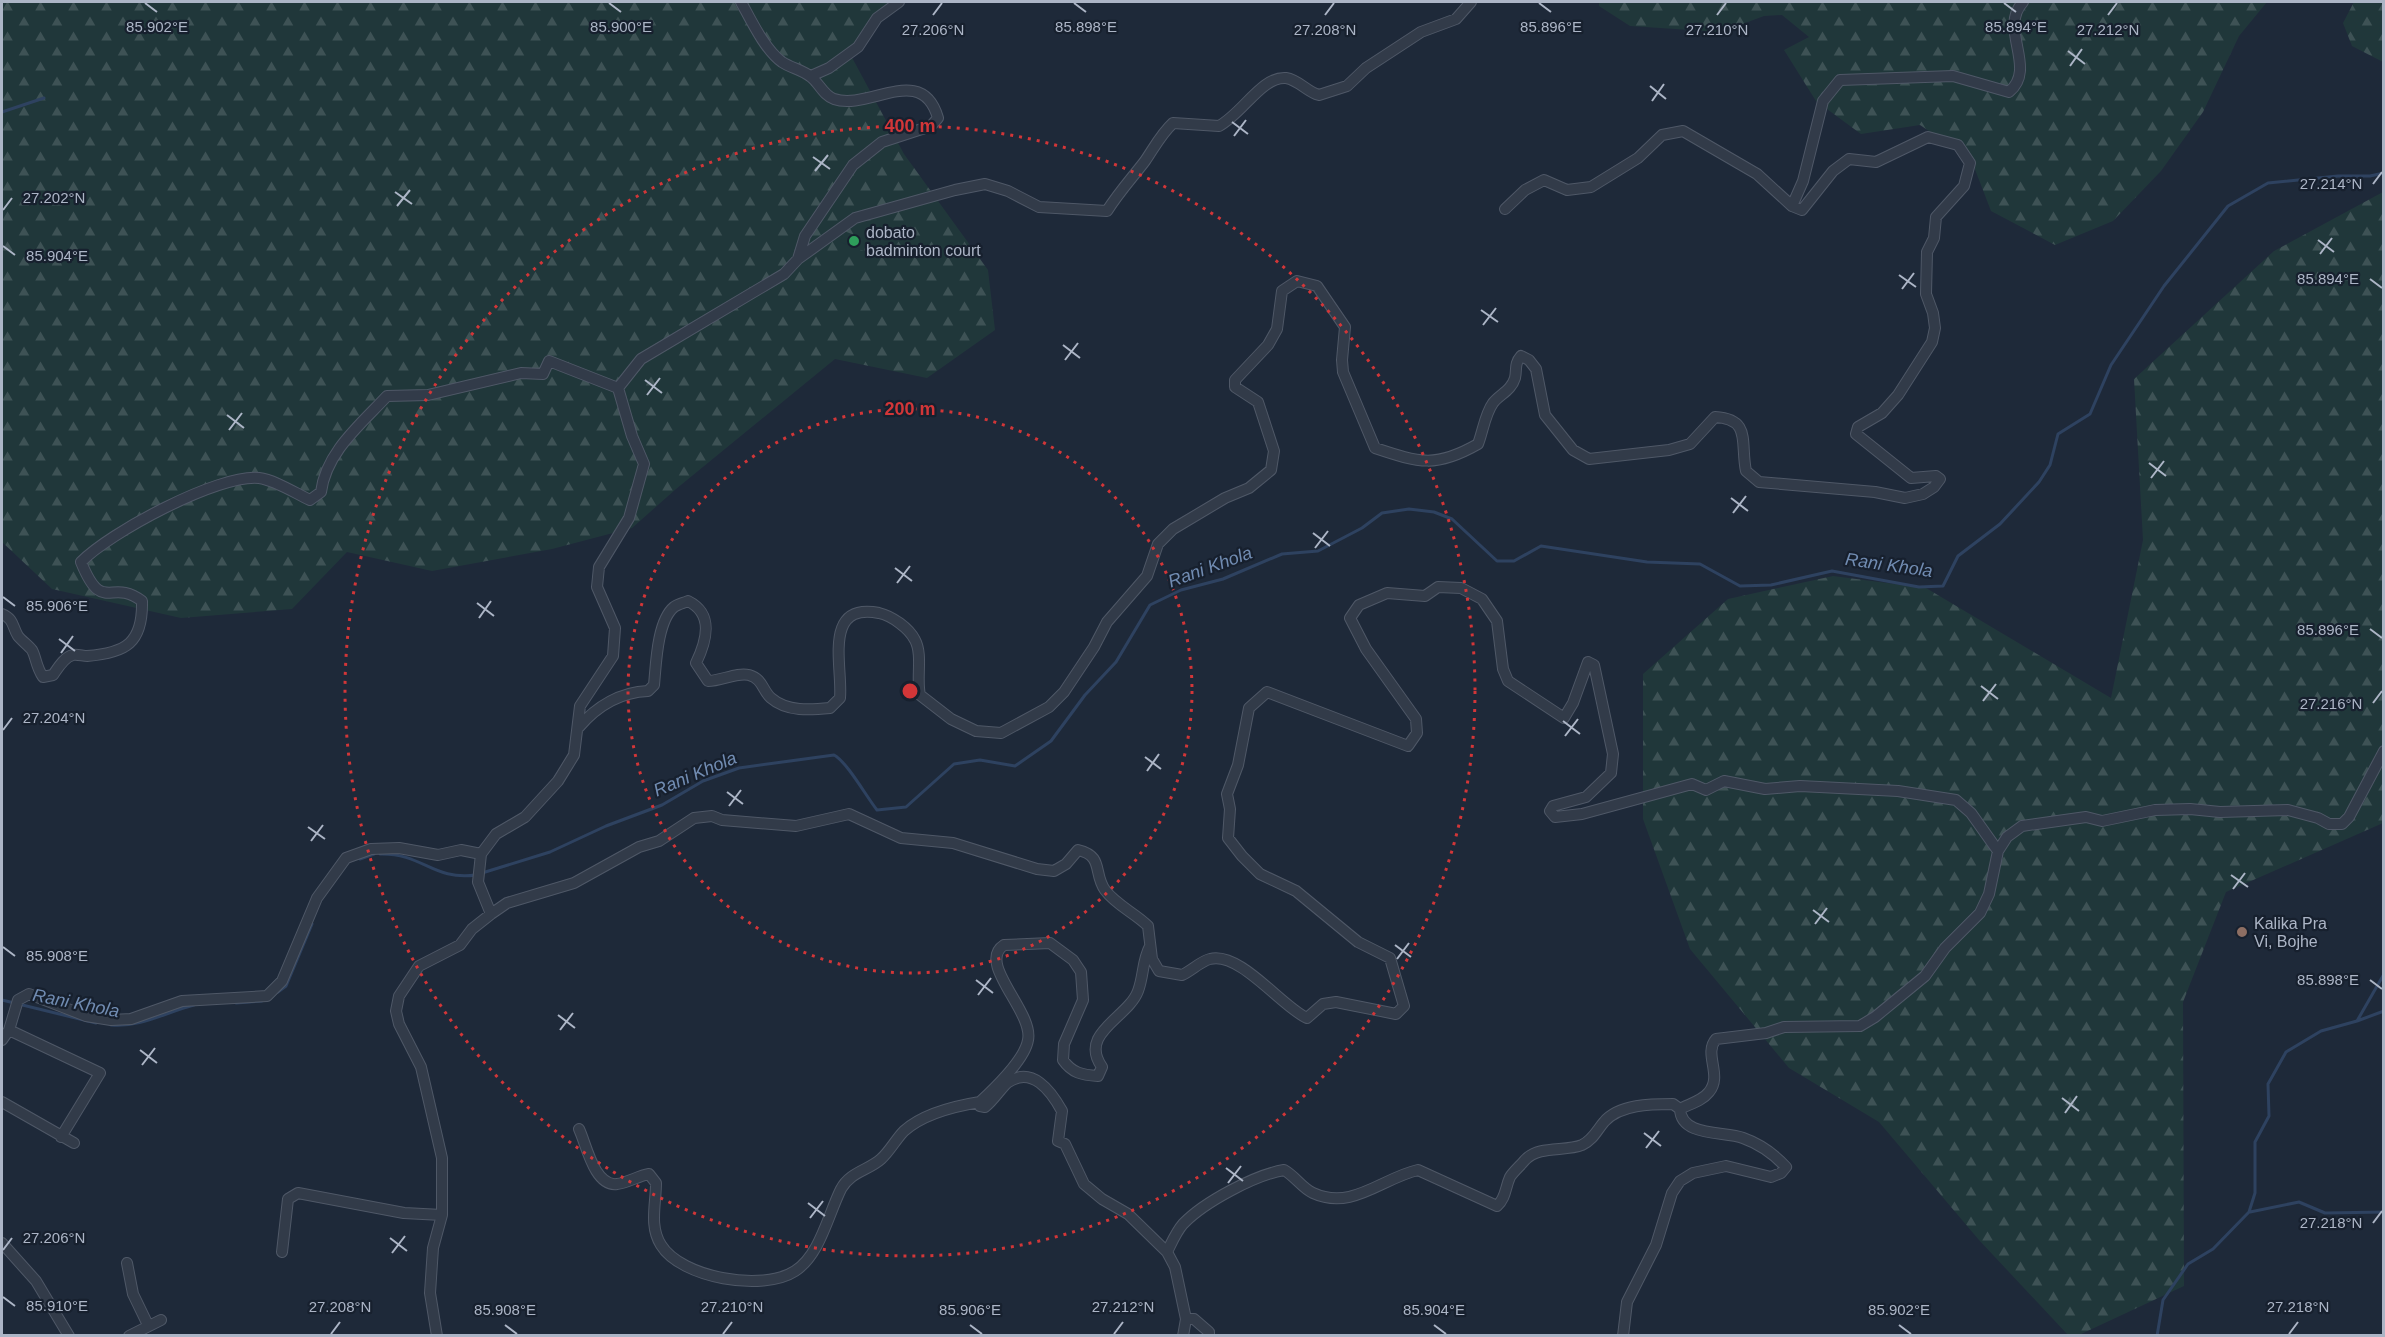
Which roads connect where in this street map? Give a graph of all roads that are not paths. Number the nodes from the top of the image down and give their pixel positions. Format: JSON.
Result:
{"nodes":[{"id":1,"x":741,"y":2,"type":"edge"},
{"id":2,"x":899,"y":2,"type":"edge"},
{"id":3,"x":1471,"y":2,"type":"edge"},
{"id":4,"x":2023,"y":2,"type":"edge"},
{"id":5,"x":810,"y":76,"type":"junction"},
{"id":6,"x":1792,"y":206,"type":"junction"},
{"id":7,"x":1505,"y":209,"type":"dead end"},
{"id":8,"x":798,"y":259,"type":"junction"},
{"id":9,"x":618,"y":388,"type":"junction"},
{"id":10,"x":2,"y":614,"type":"edge"},
{"id":11,"x":579,"y":727,"type":"junction"},
{"id":12,"x":2384,"y":751,"type":"edge"},
{"id":13,"x":1998,"y":851,"type":"junction"},
{"id":14,"x":481,"y":854,"type":"junction"},
{"id":15,"x":491,"y":914,"type":"junction"},
{"id":16,"x":1150,"y":945,"type":"junction"},
{"id":17,"x":9,"y":1030,"type":"junction"},
{"id":18,"x":2,"y":1040,"type":"edge"},
{"id":19,"x":2,"y":1102,"type":"edge"},
{"id":20,"x":980,"y":1102,"type":"junction"},
{"id":21,"x":1680,"y":1109,"type":"junction"},
{"id":22,"x":579,"y":1129,"type":"dead end"},
{"id":23,"x":61,"y":1137,"type":"junction"},
{"id":24,"x":74,"y":1143,"type":"dead end"},
{"id":25,"x":442,"y":1215,"type":"junction"},
{"id":26,"x":2,"y":1243,"type":"edge"},
{"id":27,"x":282,"y":1252,"type":"dead end"},
{"id":28,"x":1167,"y":1252,"type":"junction"},
{"id":29,"x":127,"y":1263,"type":"dead end"},
{"id":30,"x":1186,"y":1319,"type":"junction"},
{"id":31,"x":161,"y":1320,"type":"dead end"},
{"id":32,"x":148,"y":1325,"type":"junction"},
{"id":33,"x":69,"y":1335,"type":"edge"},
{"id":34,"x":129,"y":1335,"type":"edge"},
{"id":35,"x":437,"y":1335,"type":"edge"},
{"id":36,"x":1183,"y":1335,"type":"edge"},
{"id":37,"x":1209,"y":1335,"type":"edge"},
{"id":38,"x":1623,"y":1335,"type":"edge"}],
"edges":[{"from":1,"to":5,"type":"street"},
{"from":2,"to":5,"type":"street"},
{"from":3,"to":8,"type":"street"},
{"from":4,"to":6,"type":"street"},
{"from":5,"to":8,"type":"street"},
{"from":6,"to":7,"type":"street"},
{"from":6,"to":11,"type":"street"},
{"from":8,"to":9,"type":"street"},
{"from":9,"to":10,"type":"street"},
{"from":9,"to":11,"type":"street"},
{"from":11,"to":14,"type":"street"},
{"from":12,"to":13,"type":"street"},
{"from":13,"to":16,"type":"street"},
{"from":13,"to":21,"type":"street"},
{"from":14,"to":15,"type":"street"},
{"from":14,"to":17,"type":"street"},
{"from":15,"to":16,"type":"street"},
{"from":15,"to":25,"type":"street"},
{"from":16,"to":20,"type":"street"},
{"from":17,"to":18,"type":"street"},
{"from":17,"to":23,"type":"street"},
{"from":19,"to":23,"type":"street"},
{"from":20,"to":22,"type":"street"},
{"from":20,"to":28,"type":"street"},
{"from":21,"to":28,"type":"street"},
{"from":21,"to":38,"type":"street"},
{"from":23,"to":24,"type":"street"},
{"from":25,"to":27,"type":"street"},
{"from":25,"to":35,"type":"street"},
{"from":26,"to":33,"type":"street"},
{"from":28,"to":30,"type":"street"},
{"from":29,"to":32,"type":"street"},
{"from":30,"to":36,"type":"street"},
{"from":30,"to":37,"type":"street"},
{"from":31,"to":32,"type":"street"},
{"from":32,"to":34,"type":"street"}]}
